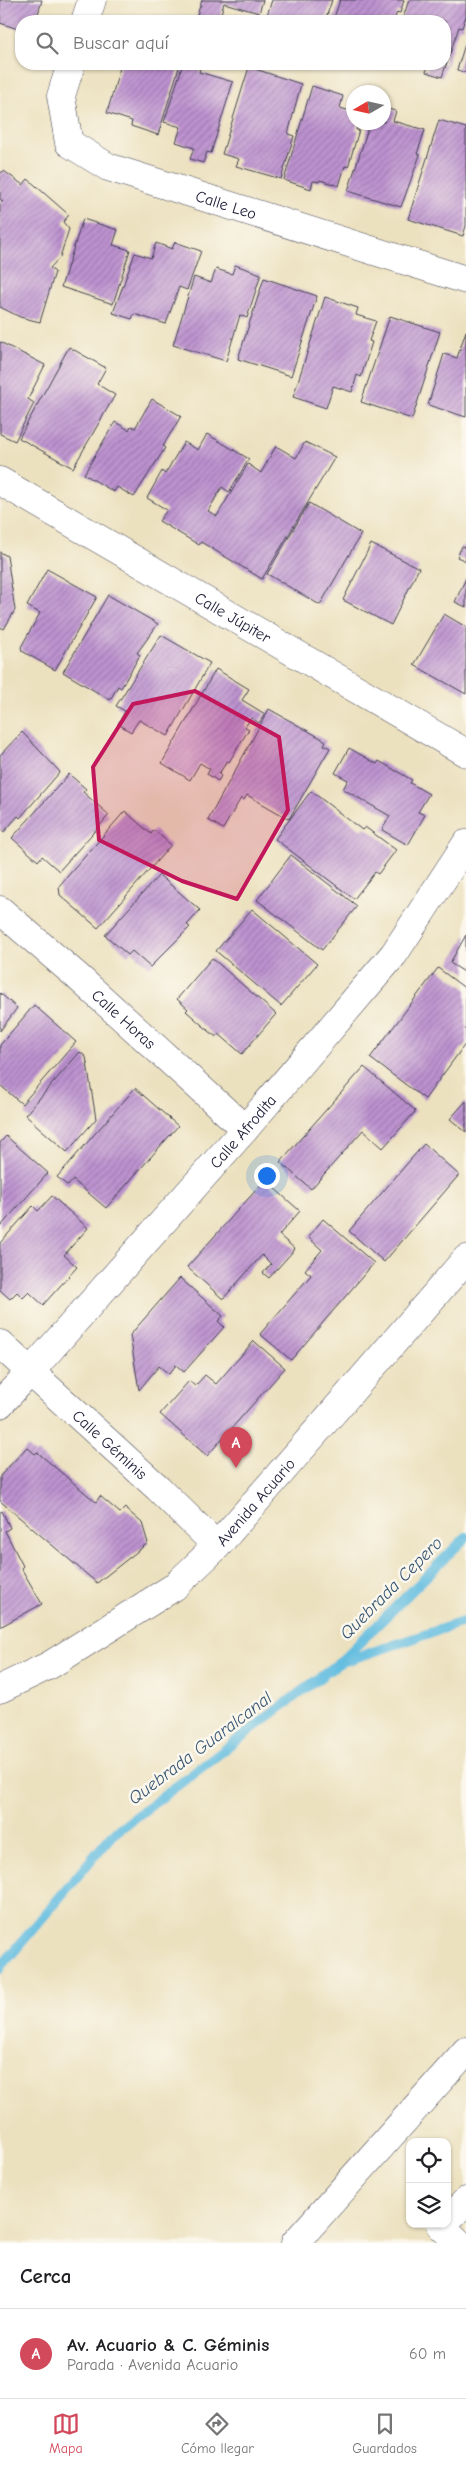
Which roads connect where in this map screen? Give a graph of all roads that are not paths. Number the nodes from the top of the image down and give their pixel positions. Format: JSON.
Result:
{"nodes":[{"id":1,"x":92,"y":0,"type":"edge"},
{"id":2,"x":87,"y":15,"type":"edge"},
{"id":3,"x":69,"y":70,"type":"edge"},
{"id":4,"x":466,"y":280,"type":"edge"},
{"id":5,"x":0,"y":481,"type":"edge"},
{"id":6,"x":466,"y":753,"type":"edge"},
{"id":7,"x":466,"y":844,"type":"edge"},
{"id":8,"x":0,"y":910,"type":"edge"},
{"id":9,"x":245,"y":1129,"type":"junction"},
{"id":10,"x":466,"y":1259,"type":"edge"},
{"id":11,"x":0,"y":1344,"type":"edge"},
{"id":12,"x":32,"y":1371,"type":"junction"},
{"id":13,"x":0,"y":1404,"type":"edge"},
{"id":14,"x":217,"y":1546,"type":"junction"},
{"id":15,"x":0,"y":1689,"type":"edge"},
{"id":16,"x":466,"y":2051,"type":"edge"},
{"id":17,"x":466,"y":2201,"type":"edge"},
{"id":18,"x":444,"y":2231,"type":"edge"},
{"id":19,"x":295,"y":2243,"type":"edge"}],
"edges":[{"from":1,"to":2,"type":"street"},
{"from":3,"to":4,"type":"street","name":"Calle Leo"},
{"from":5,"to":6,"type":"street","name":"Calle Júpiter"},
{"from":7,"to":9,"type":"street","name":"Calle Afrodita"},
{"from":8,"to":9,"type":"street","name":"Calle Horas"},
{"from":9,"to":12,"type":"street","name":"Calle Afrodita"},
{"from":10,"to":14,"type":"street","name":"Avenida Acuario"},
{"from":11,"to":12,"type":"street","name":"Calle Géminis"},
{"from":12,"to":13,"type":"street","name":"Calle Afrodita"},
{"from":12,"to":14,"type":"street","name":"Calle Géminis"},
{"from":14,"to":15,"type":"street","name":"Avenida Acuario"},
{"from":16,"to":19,"type":"street"},
{"from":17,"to":18,"type":"street"}]}
